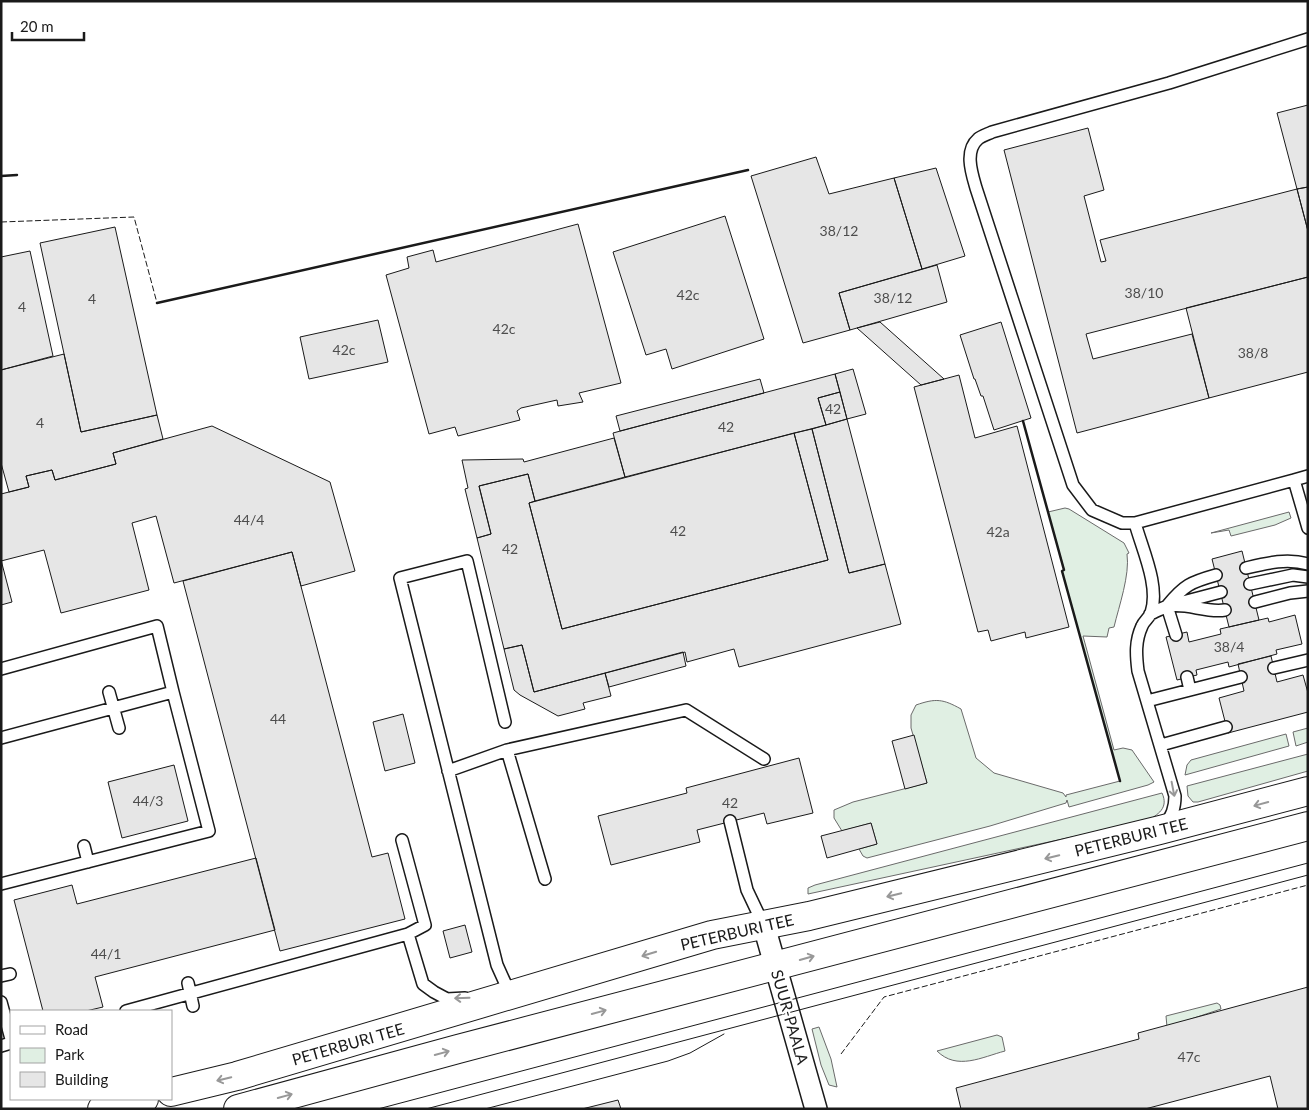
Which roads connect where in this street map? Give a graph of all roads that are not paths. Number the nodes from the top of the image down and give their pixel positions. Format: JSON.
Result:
{"nodes":[{"id":1,"x":1308,"y":39,"type":"edge"},
{"id":2,"x":1308,"y":476,"type":"edge"},
{"id":3,"x":1294,"y":480,"type":"junction"},
{"id":4,"x":1134,"y":523,"type":"junction"},
{"id":5,"x":1308,"y":528,"type":"edge"},
{"id":6,"x":1308,"y":564,"type":"edge"},
{"id":7,"x":1246,"y":568,"type":"dead end"},
{"id":8,"x":1216,"y":575,"type":"dead end"},
{"id":9,"x":1308,"y":577,"type":"edge"},
{"id":10,"x":1250,"y":584,"type":"dead end"},
{"id":11,"x":1308,"y":591,"type":"edge"},
{"id":12,"x":1221,"y":592,"type":"dead end"},
{"id":13,"x":1255,"y":602,"type":"dead end"},
{"id":14,"x":1168,"y":606,"type":"junction"},
{"id":15,"x":1225,"y":610,"type":"dead end"},
{"id":16,"x":1150,"y":614,"type":"junction"},
{"id":17,"x":1176,"y":635,"type":"dead end"},
{"id":18,"x":1308,"y":660,"type":"edge"},
{"id":19,"x":1274,"y":668,"type":"dead end"},
{"id":20,"x":1,"y":669,"type":"edge"},
{"id":21,"x":1187,"y":677,"type":"dead end"},
{"id":22,"x":1241,"y":677,"type":"dead end"},
{"id":23,"x":1190,"y":690,"type":"junction"},
{"id":24,"x":109,"y":692,"type":"dead end"},
{"id":25,"x":173,"y":692,"type":"junction"},
{"id":26,"x":1147,"y":701,"type":"junction"},
{"id":27,"x":113,"y":708,"type":"junction"},
{"id":28,"x":505,"y":722,"type":"dead end"},
{"id":29,"x":1226,"y":727,"type":"dead end"},
{"id":30,"x":119,"y":728,"type":"dead end"},
{"id":31,"x":1,"y":738,"type":"edge"},
{"id":32,"x":1161,"y":745,"type":"junction"},
{"id":33,"x":507,"y":750,"type":"junction"},
{"id":34,"x":764,"y":759,"type":"dead end"},
{"id":35,"x":448,"y":771,"type":"junction"},
{"id":36,"x":1308,"y":791,"type":"edge"},
{"id":37,"x":730,"y":821,"type":"dead end"},
{"id":38,"x":1308,"y":826,"type":"edge"},
{"id":39,"x":1160,"y":830,"type":"junction"},
{"id":40,"x":402,"y":840,"type":"dead end"},
{"id":41,"x":84,"y":846,"type":"dead end"},
{"id":42,"x":88,"y":862,"type":"junction"},
{"id":43,"x":545,"y":879,"type":"dead end"},
{"id":44,"x":1,"y":884,"type":"edge"},
{"id":45,"x":764,"y":926,"type":"junction"},
{"id":46,"x":408,"y":934,"type":"junction"},
{"id":47,"x":776,"y":967,"type":"junction"},
{"id":48,"x":189,"y":988,"type":"junction"},
{"id":49,"x":511,"y":996,"type":"junction"},
{"id":50,"x":1,"y":1002,"type":"edge"},
{"id":51,"x":194,"y":1006,"type":"dead end"},
{"id":52,"x":129,"y":1010,"type":"edge"},
{"id":53,"x":10,"y":1037,"type":"edge"},
{"id":54,"x":172,"y":1092,"type":"edge"},
{"id":55,"x":140,"y":1100,"type":"edge"},
{"id":56,"x":102,"y":1109,"type":"edge"},
{"id":57,"x":238,"y":1109,"type":"edge"},
{"id":58,"x":816,"y":1109,"type":"edge"}],
"edges":[{"from":1,"to":4,"type":"lane"},
{"from":2,"to":3,"type":"lane"},
{"from":3,"to":4,"type":"lane"},
{"from":3,"to":5,"type":"lane"},
{"from":4,"to":16,"type":"lane"},
{"from":6,"to":7,"type":"lane"},
{"from":8,"to":14,"type":"lane"},
{"from":9,"to":10,"type":"lane"},
{"from":11,"to":13,"type":"lane"},
{"from":12,"to":14,"type":"lane"},
{"from":14,"to":15,"type":"lane"},
{"from":14,"to":16,"type":"lane"},
{"from":14,"to":17,"type":"lane"},
{"from":16,"to":26,"type":"lane"},
{"from":18,"to":19,"type":"lane"},
{"from":20,"to":25,"type":"lane"},
{"from":21,"to":23,"type":"lane"},
{"from":22,"to":23,"type":"lane"},
{"from":23,"to":26,"type":"lane"},
{"from":24,"to":27,"type":"lane"},
{"from":25,"to":27,"type":"lane"},
{"from":25,"to":42,"type":"lane"},
{"from":26,"to":32,"type":"lane"},
{"from":27,"to":30,"type":"lane"},
{"from":27,"to":31,"type":"lane"},
{"from":28,"to":35,"type":"lane"},
{"from":29,"to":32,"type":"lane"},
{"from":32,"to":39,"type":"lane","one_way":true},
{"from":33,"to":34,"type":"lane"},
{"from":33,"to":35,"type":"lane"},
{"from":33,"to":43,"type":"lane"},
{"from":35,"to":49,"type":"lane"},
{"from":36,"to":39,"type":"highway","name":"PETERBURI TEE","one_way":true},
{"from":37,"to":45,"type":"lane"},
{"from":47,"to":38,"type":"highway","name":"PETERBURI TEE","one_way":true},
{"from":39,"to":45,"type":"highway","name":"PETERBURI TEE","one_way":true},
{"from":40,"to":46,"type":"lane"},
{"from":41,"to":42,"type":"lane"},
{"from":42,"to":44,"type":"lane"},
{"from":45,"to":47,"type":"street","name":"SUUR-PAALA"},
{"from":45,"to":49,"type":"highway","name":"PETERBURI TEE","one_way":true},
{"from":46,"to":48,"type":"lane"},
{"from":49,"to":46,"type":"lane","one_way":true},
{"from":57,"to":47,"type":"highway","name":"PETERBURI TEE","one_way":true},
{"from":47,"to":58,"type":"street","name":"SUUR-PAALA"},
{"from":48,"to":51,"type":"lane"},
{"from":48,"to":52,"type":"lane"},
{"from":49,"to":54,"type":"highway","name":"PETERBURI TEE","one_way":true},
{"from":50,"to":53,"type":"lane"},
{"from":55,"to":56,"type":"highway"}]}
